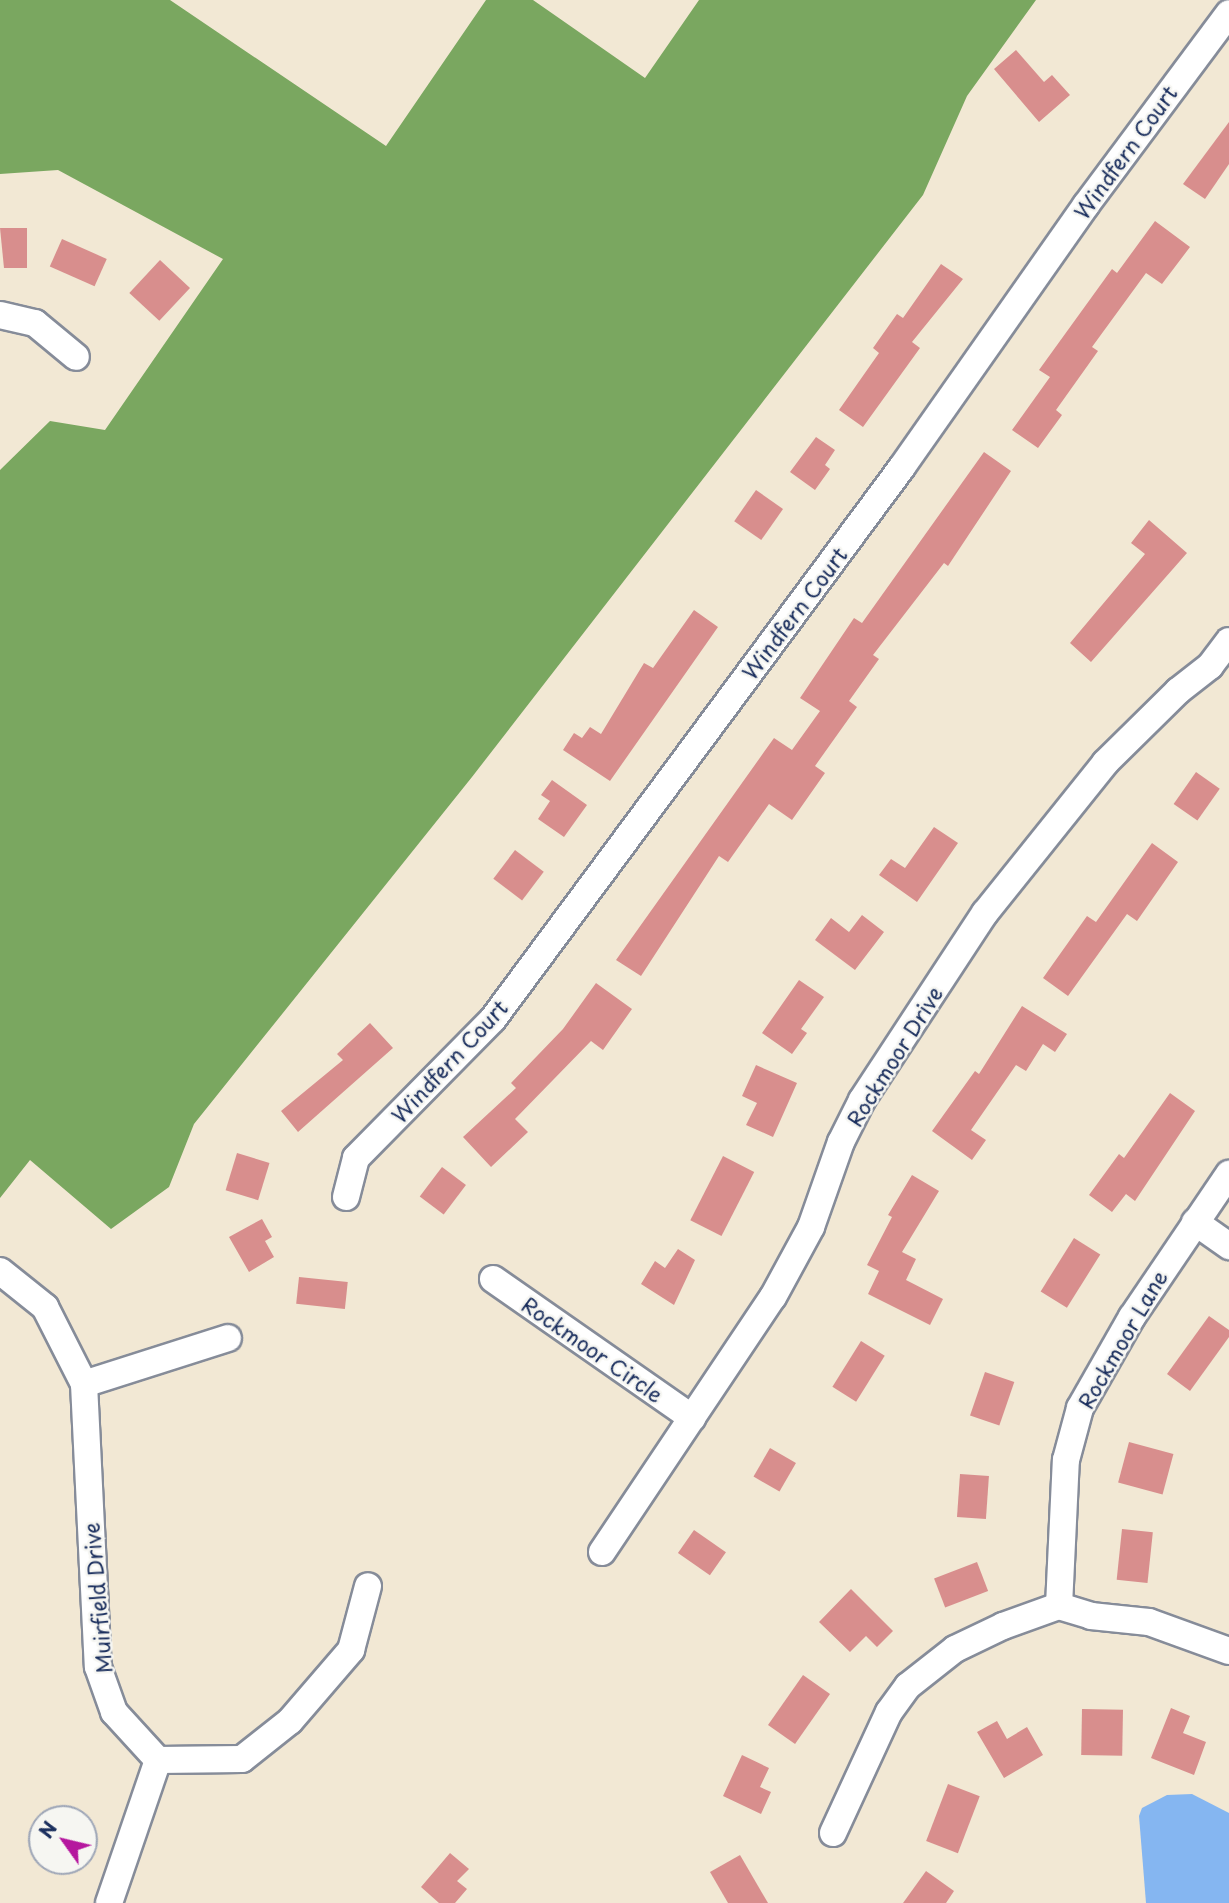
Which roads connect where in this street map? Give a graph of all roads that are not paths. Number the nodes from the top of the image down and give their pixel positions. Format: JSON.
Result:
{"nodes":[{"id":1,"x":1229,"y":13,"type":"edge"},
{"id":2,"x":0,"y":315,"type":"edge"},
{"id":3,"x":76,"y":356,"type":"dead end"},
{"id":4,"x":1229,"y":640,"type":"edge"},
{"id":5,"x":1220,"y":673,"type":"edge"},
{"id":6,"x":1229,"y":1174,"type":"edge"},
{"id":7,"x":346,"y":1197,"type":"dead end"},
{"id":8,"x":1195,"y":1222,"type":"junction"},
{"id":9,"x":1229,"y":1246,"type":"edge"},
{"id":10,"x":0,"y":1271,"type":"edge"},
{"id":11,"x":493,"y":1279,"type":"dead end"},
{"id":12,"x":228,"y":1338,"type":"dead end"},
{"id":13,"x":83,"y":1384,"type":"junction"},
{"id":14,"x":692,"y":1418,"type":"junction"},
{"id":15,"x":601,"y":1552,"type":"dead end"},
{"id":16,"x":368,"y":1586,"type":"dead end"},
{"id":17,"x":1059,"y":1606,"type":"junction"},
{"id":18,"x":1229,"y":1651,"type":"edge"},
{"id":19,"x":158,"y":1760,"type":"junction"},
{"id":20,"x":833,"y":1833,"type":"dead end"},
{"id":21,"x":109,"y":1903,"type":"edge"}],
"edges":[{"from":1,"to":7,"type":"street","name":"Windfern Court"},
{"from":2,"to":3,"type":"street"},
{"from":4,"to":5,"type":"street","name":"Rockmoor Drive"},
{"from":5,"to":14,"type":"street","name":"Rockmoor Drive"},
{"from":6,"to":8,"type":"street","name":"Rockmoor Lane"},
{"from":8,"to":9,"type":"street"},
{"from":8,"to":17,"type":"street","name":"Rockmoor Lane"},
{"from":10,"to":13,"type":"street","name":"Muirfield Drive"},
{"from":11,"to":14,"type":"street","name":"Rockmoor Circle"},
{"from":12,"to":13,"type":"street"},
{"from":13,"to":19,"type":"street","name":"Muirfield Drive"},
{"from":14,"to":15,"type":"street","name":"Rockmoor Drive"},
{"from":16,"to":19,"type":"street"},
{"from":17,"to":18,"type":"street"},
{"from":17,"to":20,"type":"street"},
{"from":19,"to":21,"type":"street"}]}
